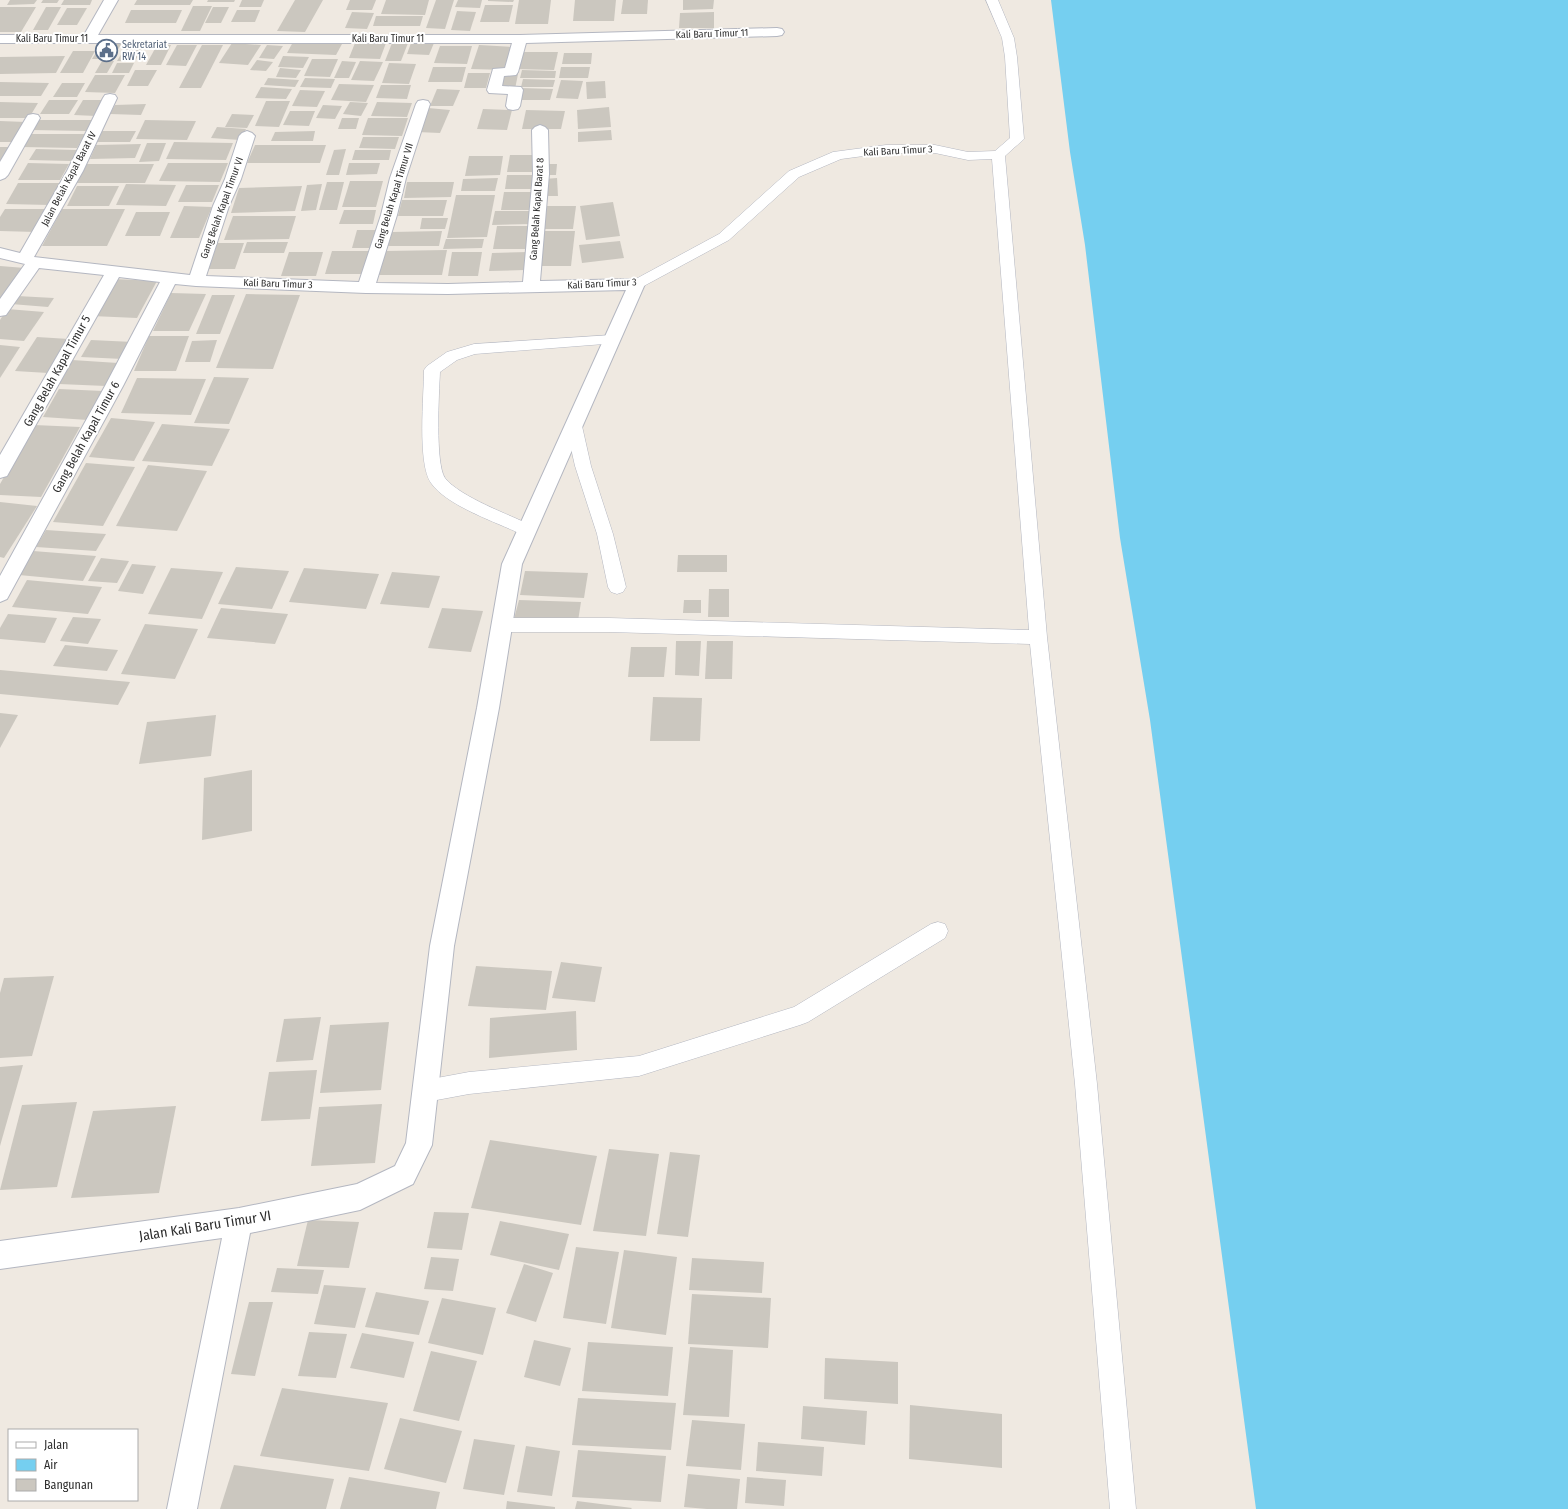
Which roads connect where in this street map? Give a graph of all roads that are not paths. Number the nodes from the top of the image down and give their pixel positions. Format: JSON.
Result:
{"nodes":[{"id":1,"x":111,"y":0,"type":"edge"},
{"id":2,"x":992,"y":0,"type":"edge"},
{"id":3,"x":777,"y":32,"type":"dead end"},
{"id":4,"x":0,"y":39,"type":"edge"},
{"id":5,"x":89,"y":39,"type":"junction"},
{"id":6,"x":520,"y":39,"type":"junction"},
{"id":7,"x":110,"y":98,"type":"dead end"},
{"id":8,"x":423,"y":104,"type":"dead end"},
{"id":9,"x":512,"y":106,"type":"dead end"},
{"id":10,"x":33,"y":118,"type":"dead end"},
{"id":11,"x":540,"y":130,"type":"dead end"},
{"id":12,"x":247,"y":136,"type":"dead end"},
{"id":13,"x":998,"y":155,"type":"junction"},
{"id":14,"x":0,"y":175,"type":"edge"},
{"id":15,"x":0,"y":253,"type":"edge"},
{"id":16,"x":30,"y":260,"type":"junction"},
{"id":17,"x":114,"y":272,"type":"junction"},
{"id":18,"x":170,"y":278,"type":"junction"},
{"id":19,"x":196,"y":281,"type":"junction"},
{"id":20,"x":637,"y":284,"type":"junction"},
{"id":21,"x":531,"y":287,"type":"junction"},
{"id":22,"x":366,"y":288,"type":"junction"},
{"id":23,"x":0,"y":311,"type":"edge"},
{"id":24,"x":612,"y":340,"type":"junction"},
{"id":25,"x":574,"y":426,"type":"junction"},
{"id":26,"x":0,"y":471,"type":"edge"},
{"id":27,"x":527,"y":530,"type":"junction"},
{"id":28,"x":617,"y":587,"type":"dead end"},
{"id":29,"x":0,"y":594,"type":"edge"},
{"id":30,"x":502,"y":624,"type":"junction"},
{"id":31,"x":1038,"y":637,"type":"junction"},
{"id":32,"x":938,"y":930,"type":"dead end"},
{"id":33,"x":426,"y":1091,"type":"junction"},
{"id":34,"x":239,"y":1222,"type":"junction"},
{"id":35,"x":0,"y":1255,"type":"edge"},
{"id":36,"x":182,"y":1509,"type":"edge"},
{"id":37,"x":1124,"y":1509,"type":"edge"}],
"edges":[{"from":1,"to":5,"type":"street"},
{"from":2,"to":13,"type":"lane"},
{"from":3,"to":6,"type":"street","name":"Kali Baru Timur 11"},
{"from":4,"to":5,"type":"street","name":"Kali Baru Timur 11"},
{"from":5,"to":6,"type":"street","name":"Kali Baru Timur 11"},
{"from":6,"to":9,"type":"street"},
{"from":7,"to":16,"type":"street","name":"Jalan Belah Kapal Barat IV"},
{"from":8,"to":22,"type":"street","name":"Gang Belah Kapal Timur VII"},
{"from":10,"to":14,"type":"street"},
{"from":11,"to":21,"type":"street","name":"Gang Belah Kapal Barat 8"},
{"from":12,"to":19,"type":"street","name":"Gang Belah Kapal Timur VI"},
{"from":13,"to":20,"type":"lane","name":"Kali Baru Timur 3"},
{"from":13,"to":31,"type":"lane"},
{"from":15,"to":16,"type":"street","name":"Kali Baru Timur 3"},
{"from":16,"to":17,"type":"street","name":"Kali Baru Timur 3"},
{"from":16,"to":23,"type":"street","name":"Jalan Belah Kapal Barat IV"},
{"from":17,"to":18,"type":"street","name":"Kali Baru Timur 3"},
{"from":17,"to":26,"type":"street","name":"Gang Belah Kapal Timur 5"},
{"from":18,"to":19,"type":"street","name":"Kali Baru Timur 3"},
{"from":18,"to":29,"type":"street","name":"Gang Belah Kapal Timur 6"},
{"from":19,"to":22,"type":"street","name":"Kali Baru Timur 3"},
{"from":20,"to":21,"type":"street","name":"Kali Baru Timur 3"},
{"from":20,"to":24,"type":"street"},
{"from":21,"to":22,"type":"street","name":"Kali Baru Timur 3"},
{"from":24,"to":25,"type":"street"},
{"from":24,"to":27,"type":"lane"},
{"from":25,"to":27,"type":"street"},
{"from":25,"to":28,"type":"lane"},
{"from":27,"to":30,"type":"street"},
{"from":30,"to":31,"type":"lane"},
{"from":30,"to":33,"type":"street"},
{"from":31,"to":37,"type":"lane"},
{"from":32,"to":33,"type":"lane"},
{"from":33,"to":34,"type":"street","name":"Jalan Kali Baru Timur VI"},
{"from":34,"to":35,"type":"street","name":"Jalan Kali Baru Timur VI"},
{"from":34,"to":36,"type":"street"}]}
